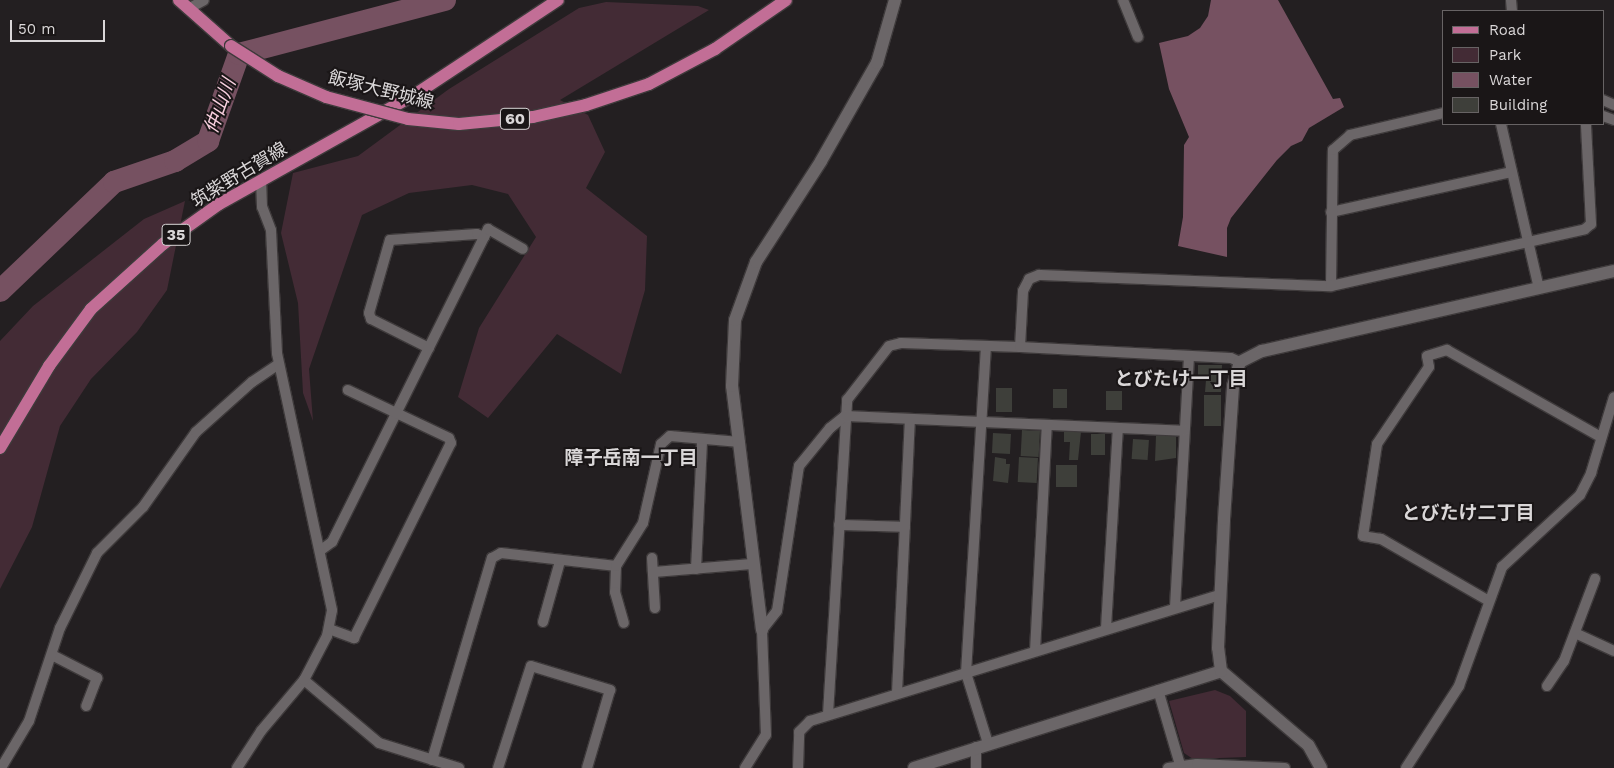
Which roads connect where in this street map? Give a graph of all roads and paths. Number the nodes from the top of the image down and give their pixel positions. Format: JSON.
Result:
{"nodes":[{"id":1,"x":204,"y":0,"type":"edge"},
{"id":2,"x":558,"y":0,"type":"edge"},
{"id":3,"x":786,"y":0,"type":"edge"},
{"id":4,"x":895,"y":0,"type":"edge"},
{"id":5,"x":1123,"y":0,"type":"edge"},
{"id":6,"x":184,"y":5,"type":"edge"},
{"id":7,"x":1138,"y":37,"type":"dead end"},
{"id":8,"x":1442,"y":113,"type":"edge"},
{"id":9,"x":1501,"y":125,"type":"edge"},
{"id":10,"x":1586,"y":125,"type":"edge"},
{"id":11,"x":1512,"y":172,"type":"junction"},
{"id":12,"x":261,"y":181,"type":"junction"},
{"id":13,"x":1331,"y":212,"type":"junction"},
{"id":14,"x":484,"y":237,"type":"junction"},
{"id":15,"x":1529,"y":242,"type":"junction"},
{"id":16,"x":523,"y":249,"type":"dead end"},
{"id":17,"x":1614,"y":271,"type":"edge"},
{"id":18,"x":1331,"y":286,"type":"junction"},
{"id":19,"x":1539,"y":288,"type":"junction"},
{"id":20,"x":986,"y":346,"type":"junction"},
{"id":21,"x":1020,"y":347,"type":"junction"},
{"id":22,"x":429,"y":348,"type":"junction"},
{"id":23,"x":1189,"y":356,"type":"junction"},
{"id":24,"x":1240,"y":362,"type":"junction"},
{"id":25,"x":279,"y":364,"type":"junction"},
{"id":26,"x":348,"y":390,"type":"dead end"},
{"id":27,"x":1614,"y":397,"type":"edge"},
{"id":28,"x":396,"y":413,"type":"junction"},
{"id":29,"x":845,"y":416,"type":"junction"},
{"id":30,"x":910,"y":419,"type":"junction"},
{"id":31,"x":980,"y":422,"type":"junction"},
{"id":32,"x":1047,"y":425,"type":"junction"},
{"id":33,"x":1118,"y":428,"type":"junction"},
{"id":34,"x":1184,"y":431,"type":"junction"},
{"id":35,"x":1601,"y":436,"type":"junction"},
{"id":36,"x":702,"y":441,"type":"junction"},
{"id":37,"x":740,"y":442,"type":"junction"},
{"id":38,"x":0,"y":448,"type":"edge"},
{"id":39,"x":839,"y":525,"type":"junction"},
{"id":40,"x":905,"y":527,"type":"junction"},
{"id":41,"x":321,"y":550,"type":"junction"},
{"id":42,"x":652,"y":558,"type":"dead end"},
{"id":43,"x":560,"y":561,"type":"junction"},
{"id":44,"x":753,"y":564,"type":"junction"},
{"id":45,"x":616,"y":566,"type":"junction"},
{"id":46,"x":696,"y":569,"type":"junction"},
{"id":47,"x":652,"y":572,"type":"junction"},
{"id":48,"x":1595,"y":579,"type":"dead end"},
{"id":49,"x":1220,"y":595,"type":"junction"},
{"id":50,"x":1489,"y":601,"type":"junction"},
{"id":51,"x":1176,"y":606,"type":"junction"},
{"id":52,"x":655,"y":608,"type":"dead end"},
{"id":53,"x":542,"y":622,"type":"dead end"},
{"id":54,"x":624,"y":624,"type":"dead end"},
{"id":55,"x":1106,"y":628,"type":"junction"},
{"id":56,"x":329,"y":629,"type":"junction"},
{"id":57,"x":762,"y":630,"type":"junction"},
{"id":58,"x":1575,"y":633,"type":"junction"},
{"id":59,"x":1036,"y":651,"type":"junction"},
{"id":60,"x":1614,"y":651,"type":"edge"},
{"id":61,"x":52,"y":655,"type":"junction"},
{"id":62,"x":1221,"y":671,"type":"junction"},
{"id":63,"x":966,"y":673,"type":"junction"},
{"id":64,"x":304,"y":680,"type":"junction"},
{"id":65,"x":1547,"y":686,"type":"dead end"},
{"id":66,"x":1158,"y":690,"type":"junction"},
{"id":67,"x":897,"y":693,"type":"junction"},
{"id":68,"x":86,"y":706,"type":"dead end"},
{"id":69,"x":828,"y":714,"type":"junction"},
{"id":70,"x":982,"y":745,"type":"junction"},
{"id":71,"x":432,"y":760,"type":"junction"},
{"id":72,"x":1181,"y":766,"type":"edge"},
{"id":73,"x":1252,"y":767,"type":"edge"},
{"id":74,"x":1,"y":768,"type":"edge"},
{"id":75,"x":236,"y":768,"type":"edge"},
{"id":76,"x":459,"y":768,"type":"edge"},
{"id":77,"x":498,"y":768,"type":"edge"},
{"id":78,"x":587,"y":768,"type":"edge"},
{"id":79,"x":745,"y":768,"type":"edge"},
{"id":80,"x":798,"y":768,"type":"edge"},
{"id":81,"x":914,"y":768,"type":"edge"},
{"id":82,"x":976,"y":768,"type":"edge"},
{"id":83,"x":1168,"y":768,"type":"edge"},
{"id":84,"x":1285,"y":768,"type":"edge"},
{"id":85,"x":1319,"y":768,"type":"edge"},
{"id":86,"x":1406,"y":768,"type":"edge"}],
"edges":[{"from":1,"to":6,"type":"street"},
{"from":2,"to":12,"type":"main road","name":"筑紫野古賀線","number":"35"},
{"from":3,"to":6,"type":"main road","name":"飯塚大野城線","number":"60","bridge":true},
{"from":4,"to":37,"type":"street"},
{"from":5,"to":7,"type":"street"},
{"from":8,"to":13,"type":"street"},
{"from":9,"to":11,"type":"street"},
{"from":10,"to":15,"type":"street"},
{"from":11,"to":13,"type":"street"},
{"from":11,"to":15,"type":"street"},
{"from":12,"to":25,"type":"street"},
{"from":12,"to":38,"type":"main road","name":"筑紫野古賀線","number":"35"},
{"from":13,"to":18,"type":"street"},
{"from":14,"to":16,"type":"street"},
{"from":14,"to":22,"type":"street"},
{"from":14,"to":22,"type":"street"},
{"from":15,"to":18,"type":"street"},
{"from":15,"to":19,"type":"street"},
{"from":17,"to":19,"type":"street"},
{"from":18,"to":21,"type":"street"},
{"from":19,"to":24,"type":"street"},
{"from":20,"to":21,"type":"street"},
{"from":20,"to":29,"type":"street"},
{"from":20,"to":31,"type":"street"},
{"from":21,"to":23,"type":"street"},
{"from":22,"to":28,"type":"street"},
{"from":23,"to":24,"type":"street"},
{"from":23,"to":34,"type":"street"},
{"from":24,"to":49,"type":"street"},
{"from":25,"to":41,"type":"street"},
{"from":25,"to":61,"type":"street"},
{"from":26,"to":28,"type":"street"},
{"from":27,"to":35,"type":"street"},
{"from":28,"to":41,"type":"street"},
{"from":28,"to":56,"type":"street"},
{"from":29,"to":30,"type":"street"},
{"from":29,"to":39,"type":"street"},
{"from":29,"to":57,"type":"street"},
{"from":30,"to":31,"type":"street"},
{"from":30,"to":40,"type":"street"},
{"from":31,"to":32,"type":"street"},
{"from":31,"to":63,"type":"street"},
{"from":32,"to":33,"type":"street"},
{"from":32,"to":59,"type":"street"},
{"from":33,"to":34,"type":"street"},
{"from":33,"to":55,"type":"street"},
{"from":34,"to":51,"type":"street"},
{"from":35,"to":50,"type":"street"},
{"from":35,"to":50,"type":"street"},
{"from":36,"to":37,"type":"street"},
{"from":36,"to":45,"type":"street"},
{"from":36,"to":46,"type":"street"},
{"from":37,"to":44,"type":"street"},
{"from":39,"to":40,"type":"street"},
{"from":39,"to":69,"type":"street"},
{"from":40,"to":67,"type":"street"},
{"from":41,"to":56,"type":"street"},
{"from":42,"to":47,"type":"street"},
{"from":43,"to":45,"type":"street"},
{"from":43,"to":53,"type":"street"},
{"from":43,"to":71,"type":"street"},
{"from":44,"to":46,"type":"street"},
{"from":44,"to":57,"type":"street"},
{"from":45,"to":54,"type":"street"},
{"from":46,"to":47,"type":"street"},
{"from":47,"to":52,"type":"street"},
{"from":48,"to":58,"type":"street"},
{"from":49,"to":51,"type":"street"},
{"from":49,"to":62,"type":"street"},
{"from":50,"to":86,"type":"street"},
{"from":51,"to":55,"type":"street"},
{"from":55,"to":59,"type":"street"},
{"from":56,"to":64,"type":"street"},
{"from":57,"to":79,"type":"street"},
{"from":58,"to":60,"type":"street"},
{"from":58,"to":65,"type":"street"},
{"from":59,"to":63,"type":"street"},
{"from":61,"to":68,"type":"street"},
{"from":61,"to":74,"type":"street"},
{"from":62,"to":66,"type":"street"},
{"from":62,"to":85,"type":"street"},
{"from":63,"to":67,"type":"street"},
{"from":63,"to":70,"type":"street"},
{"from":64,"to":71,"type":"street"},
{"from":64,"to":75,"type":"street"},
{"from":66,"to":70,"type":"street"},
{"from":66,"to":72,"type":"street"},
{"from":67,"to":69,"type":"street"},
{"from":69,"to":80,"type":"street"},
{"from":70,"to":81,"type":"street"},
{"from":70,"to":82,"type":"street"},
{"from":71,"to":76,"type":"street"},
{"from":72,"to":73,"type":"street"},
{"from":72,"to":83,"type":"street"},
{"from":73,"to":84,"type":"street"},
{"from":77,"to":78,"type":"street"}]}
